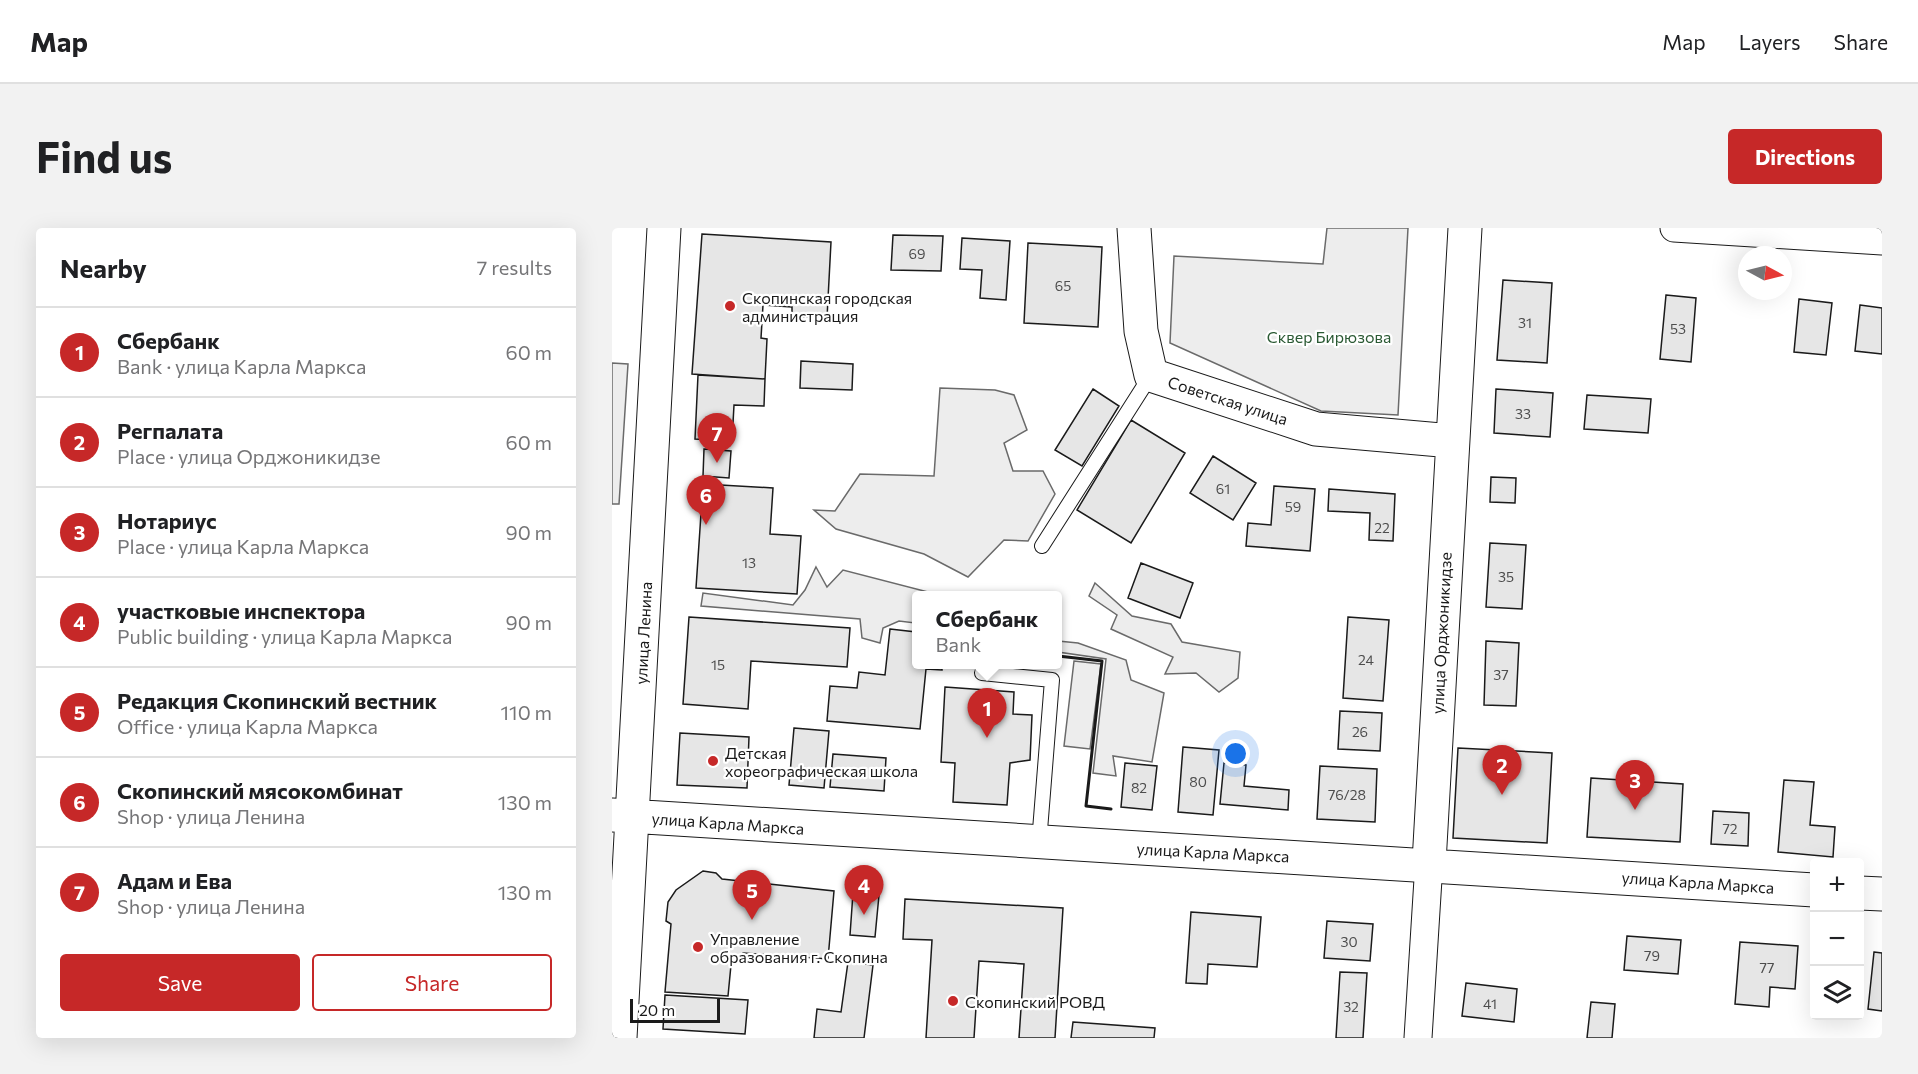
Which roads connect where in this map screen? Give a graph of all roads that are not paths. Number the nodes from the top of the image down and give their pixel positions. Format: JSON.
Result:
{"nodes":[{"id":1,"x":664,"y":228,"type":"edge"},
{"id":2,"x":1134,"y":228,"type":"edge"},
{"id":3,"x":1465,"y":228,"type":"edge"},
{"id":4,"x":1674,"y":228,"type":"edge"},
{"id":5,"x":1882,"y":240,"type":"edge"},
{"id":6,"x":1151,"y":375,"type":"junction"},
{"id":7,"x":1452,"y":441,"type":"junction"},
{"id":8,"x":1042,"y":546,"type":"dead end"},
{"id":9,"x":982,"y":673,"type":"dead end"},
{"id":10,"x":622,"y":816,"type":"edge"},
{"id":11,"x":1039,"y":843,"type":"junction"},
{"id":12,"x":1429,"y":863,"type":"junction"},
{"id":13,"x":1810,"y":890,"type":"edge"},
{"id":14,"x":1864,"y":893,"type":"edge"},
{"id":15,"x":1882,"y":894,"type":"edge"},
{"id":16,"x":620,"y":1038,"type":"edge"},
{"id":17,"x":1418,"y":1038,"type":"edge"}],
"edges":[{"from":1,"to":10,"type":"street","name":"улица Ленина"},
{"from":2,"to":6,"type":"street","name":"Советская улица"},
{"from":3,"to":7,"type":"street","name":"улица Орджоникидзе"},
{"from":4,"to":5,"type":"street"},
{"from":6,"to":7,"type":"street","name":"Советская улица"},
{"from":6,"to":8,"type":"lane"},
{"from":7,"to":12,"type":"street","name":"улица Орджоникидзе"},
{"from":9,"to":11,"type":"lane"},
{"from":10,"to":11,"type":"street","name":"улица Карла Маркса"},
{"from":10,"to":16,"type":"street","name":"улица Ленина"},
{"from":11,"to":12,"type":"street","name":"улица Карла Маркса"},
{"from":12,"to":13,"type":"street","name":"улица Карла Маркса"},
{"from":12,"to":17,"type":"street","name":"улица Орджоникидзе"},
{"from":14,"to":15,"type":"street"}]}
